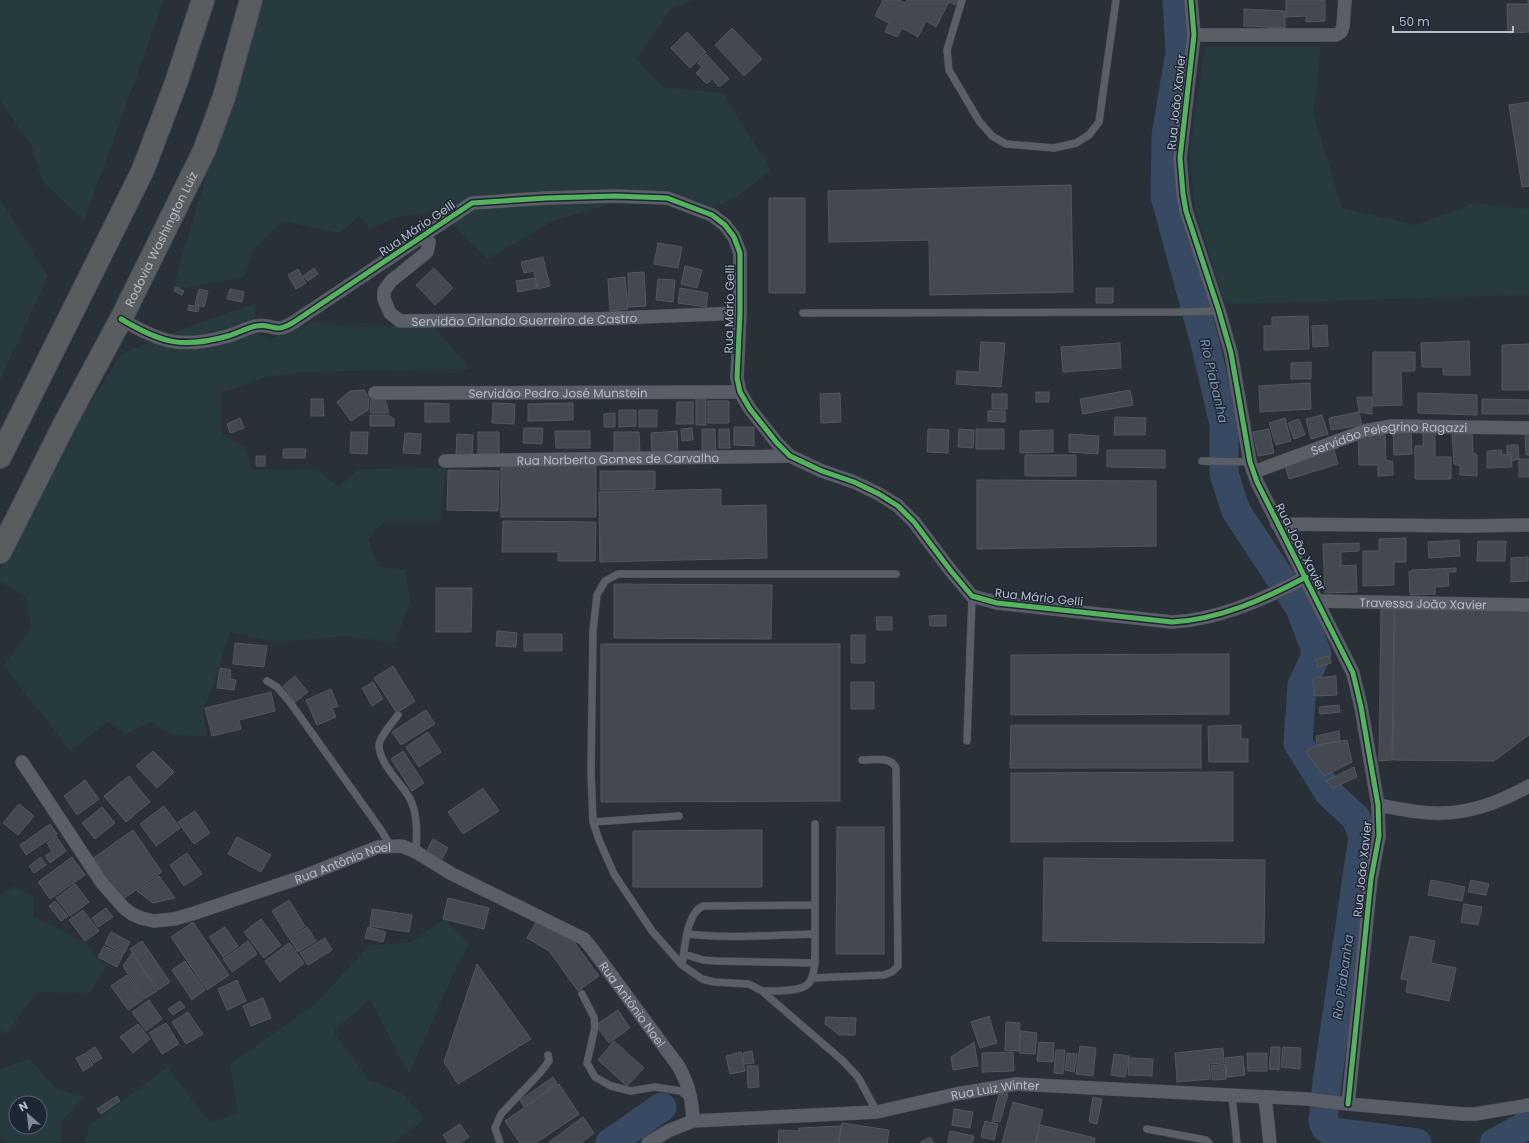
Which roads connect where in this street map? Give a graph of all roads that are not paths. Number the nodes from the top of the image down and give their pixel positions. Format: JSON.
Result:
{"nodes":[{"id":1,"x":203,"y":0,"type":"edge"},
{"id":2,"x":251,"y":0,"type":"edge"},
{"id":3,"x":962,"y":0,"type":"edge"},
{"id":4,"x":1116,"y":0,"type":"edge"},
{"id":5,"x":1192,"y":0,"type":"edge"},
{"id":6,"x":1344,"y":0,"type":"edge"},
{"id":7,"x":1194,"y":35,"type":"junction"},
{"id":8,"x":421,"y":236,"type":"junction"},
{"id":9,"x":1219,"y":311,"type":"junction"},
{"id":10,"x":740,"y":313,"type":"junction"},
{"id":11,"x":803,"y":313,"type":"dead end"},
{"id":12,"x":121,"y":319,"type":"junction"},
{"id":13,"x":740,"y":392,"type":"junction"},
{"id":14,"x":375,"y":393,"type":"dead end"},
{"id":15,"x":1529,"y":428,"type":"edge"},
{"id":16,"x":790,"y":456,"type":"junction"},
{"id":17,"x":0,"y":457,"type":"edge"},
{"id":18,"x":445,"y":461,"type":"dead end"},
{"id":19,"x":1202,"y":461,"type":"dead end"},
{"id":20,"x":1252,"y":467,"type":"junction"},
{"id":21,"x":1277,"y":524,"type":"junction"},
{"id":22,"x":1529,"y":525,"type":"edge"},
{"id":23,"x":0,"y":552,"type":"edge"},
{"id":24,"x":896,"y":574,"type":"dead end"},
{"id":25,"x":1306,"y":577,"type":"junction"},
{"id":26,"x":972,"y":596,"type":"junction"},
{"id":27,"x":1318,"y":602,"type":"junction"},
{"id":28,"x":1529,"y":605,"type":"edge"},
{"id":29,"x":267,"y":681,"type":"dead end"},
{"id":30,"x":398,"y":715,"type":"dead end"},
{"id":31,"x":967,"y":741,"type":"dead end"},
{"id":32,"x":862,"y":760,"type":"dead end"},
{"id":33,"x":22,"y":762,"type":"dead end"},
{"id":34,"x":1529,"y":786,"type":"edge"},
{"id":35,"x":1378,"y":805,"type":"junction"},
{"id":36,"x":679,"y":816,"type":"dead end"},
{"id":37,"x":593,"y":822,"type":"junction"},
{"id":38,"x":815,"y":824,"type":"dead end"},
{"id":39,"x":390,"y":846,"type":"junction"},
{"id":40,"x":416,"y":852,"type":"junction"},
{"id":41,"x":816,"y":905,"type":"junction"},
{"id":42,"x":687,"y":934,"type":"junction"},
{"id":43,"x":815,"y":934,"type":"junction"},
{"id":44,"x":684,"y":954,"type":"junction"},
{"id":45,"x":815,"y":963,"type":"junction"},
{"id":46,"x":682,"y":965,"type":"junction"},
{"id":47,"x":812,"y":978,"type":"junction"},
{"id":48,"x":762,"y":991,"type":"junction"},
{"id":49,"x":582,"y":994,"type":"dead end"},
{"id":50,"x":548,"y":1055,"type":"dead end"},
{"id":51,"x":1232,"y":1096,"type":"junction"},
{"id":52,"x":1265,"y":1097,"type":"junction"},
{"id":53,"x":692,"y":1100,"type":"junction"},
{"id":54,"x":1343,"y":1103,"type":"junction"},
{"id":55,"x":1529,"y":1105,"type":"edge"},
{"id":56,"x":878,"y":1112,"type":"junction"},
{"id":57,"x":693,"y":1121,"type":"junction"},
{"id":58,"x":1147,"y":1130,"type":"dead end"},
{"id":59,"x":500,"y":1143,"type":"edge"},
{"id":60,"x":648,"y":1143,"type":"edge"},
{"id":61,"x":1209,"y":1143,"type":"edge"},
{"id":62,"x":1237,"y":1143,"type":"edge"},
{"id":63,"x":1270,"y":1143,"type":"edge"}],
"edges":[{"from":1,"to":17,"type":"highway"},
{"from":2,"to":12,"type":"highway","name":"Rodovia Washington Luiz"},
{"from":3,"to":4,"type":"lane"},
{"from":5,"to":7,"type":"street","name":"Rua João Xavier"},
{"from":6,"to":7,"type":"street"},
{"from":7,"to":9,"type":"street","name":"Rua João Xavier"},
{"from":8,"to":10,"type":"street","name":"Rua Mário Gelli"},
{"from":8,"to":10,"type":"street","name":"Servidão Orlando Guerreiro de Castro"},
{"from":8,"to":12,"type":"street","name":"Rua Mário Gelli"},
{"from":9,"to":11,"type":"lane"},
{"from":9,"to":20,"type":"street","name":"Rua João Xavier"},
{"from":10,"to":13,"type":"street","name":"Rua Mário Gelli"},
{"from":12,"to":23,"type":"highway","name":"Rodovia Washington Luiz"},
{"from":13,"to":14,"type":"street","name":"Servidão Pedro José Munstein"},
{"from":13,"to":16,"type":"street","name":"Rua Mário Gelli"},
{"from":15,"to":20,"type":"street","name":"Servidão Pelegrino Ragazzi"},
{"from":16,"to":18,"type":"street","name":"Rua Norberto Gomes de Carvalho"},
{"from":16,"to":26,"type":"street","name":"Rua Mário Gelli"},
{"from":19,"to":20,"type":"lane"},
{"from":20,"to":21,"type":"street","name":"Rua João Xavier"},
{"from":21,"to":22,"type":"street"},
{"from":21,"to":25,"type":"street","name":"Rua João Xavier"},
{"from":24,"to":37,"type":"lane"},
{"from":25,"to":26,"type":"street","name":"Rua Mário Gelli"},
{"from":25,"to":27,"type":"street","name":"Rua João Xavier"},
{"from":26,"to":31,"type":"lane"},
{"from":27,"to":28,"type":"street","name":"Travessa João Xavier"},
{"from":27,"to":35,"type":"street","name":"Rua João Xavier"},
{"from":29,"to":39,"type":"lane"},
{"from":30,"to":40,"type":"lane"},
{"from":32,"to":47,"type":"lane"},
{"from":33,"to":39,"type":"street","name":"Rua Antônio Noel"},
{"from":34,"to":35,"type":"street"},
{"from":35,"to":54,"type":"street","name":"Rua João Xavier"},
{"from":36,"to":37,"type":"lane"},
{"from":37,"to":46,"type":"lane"},
{"from":38,"to":41,"type":"lane"},
{"from":39,"to":40,"type":"street","name":"Rua Antônio Noel"},
{"from":40,"to":53,"type":"street","name":"Rua Antônio Noel"},
{"from":41,"to":42,"type":"lane"},
{"from":41,"to":43,"type":"lane"},
{"from":42,"to":43,"type":"lane"},
{"from":42,"to":44,"type":"lane"},
{"from":43,"to":45,"type":"lane"},
{"from":44,"to":45,"type":"lane"},
{"from":44,"to":46,"type":"lane"},
{"from":45,"to":47,"type":"lane"},
{"from":46,"to":48,"type":"lane"},
{"from":47,"to":48,"type":"lane"},
{"from":48,"to":56,"type":"lane"},
{"from":49,"to":53,"type":"lane"},
{"from":50,"to":59,"type":"lane"},
{"from":51,"to":52,"type":"street","name":"Rua Luiz Winter"},
{"from":51,"to":56,"type":"street","name":"Rua Luiz Winter"},
{"from":51,"to":62,"type":"lane"},
{"from":52,"to":54,"type":"street","name":"Rua Luiz Winter"},
{"from":52,"to":63,"type":"street"},
{"from":53,"to":57,"type":"street","name":"Rua Antônio Noel"},
{"from":54,"to":55,"type":"street","name":"Rua Luiz Winter"},
{"from":56,"to":57,"type":"street","name":"Rua Luiz Winter"},
{"from":57,"to":60,"type":"street","name":"Rua Luiz Winter"},
{"from":58,"to":61,"type":"lane"}]}
